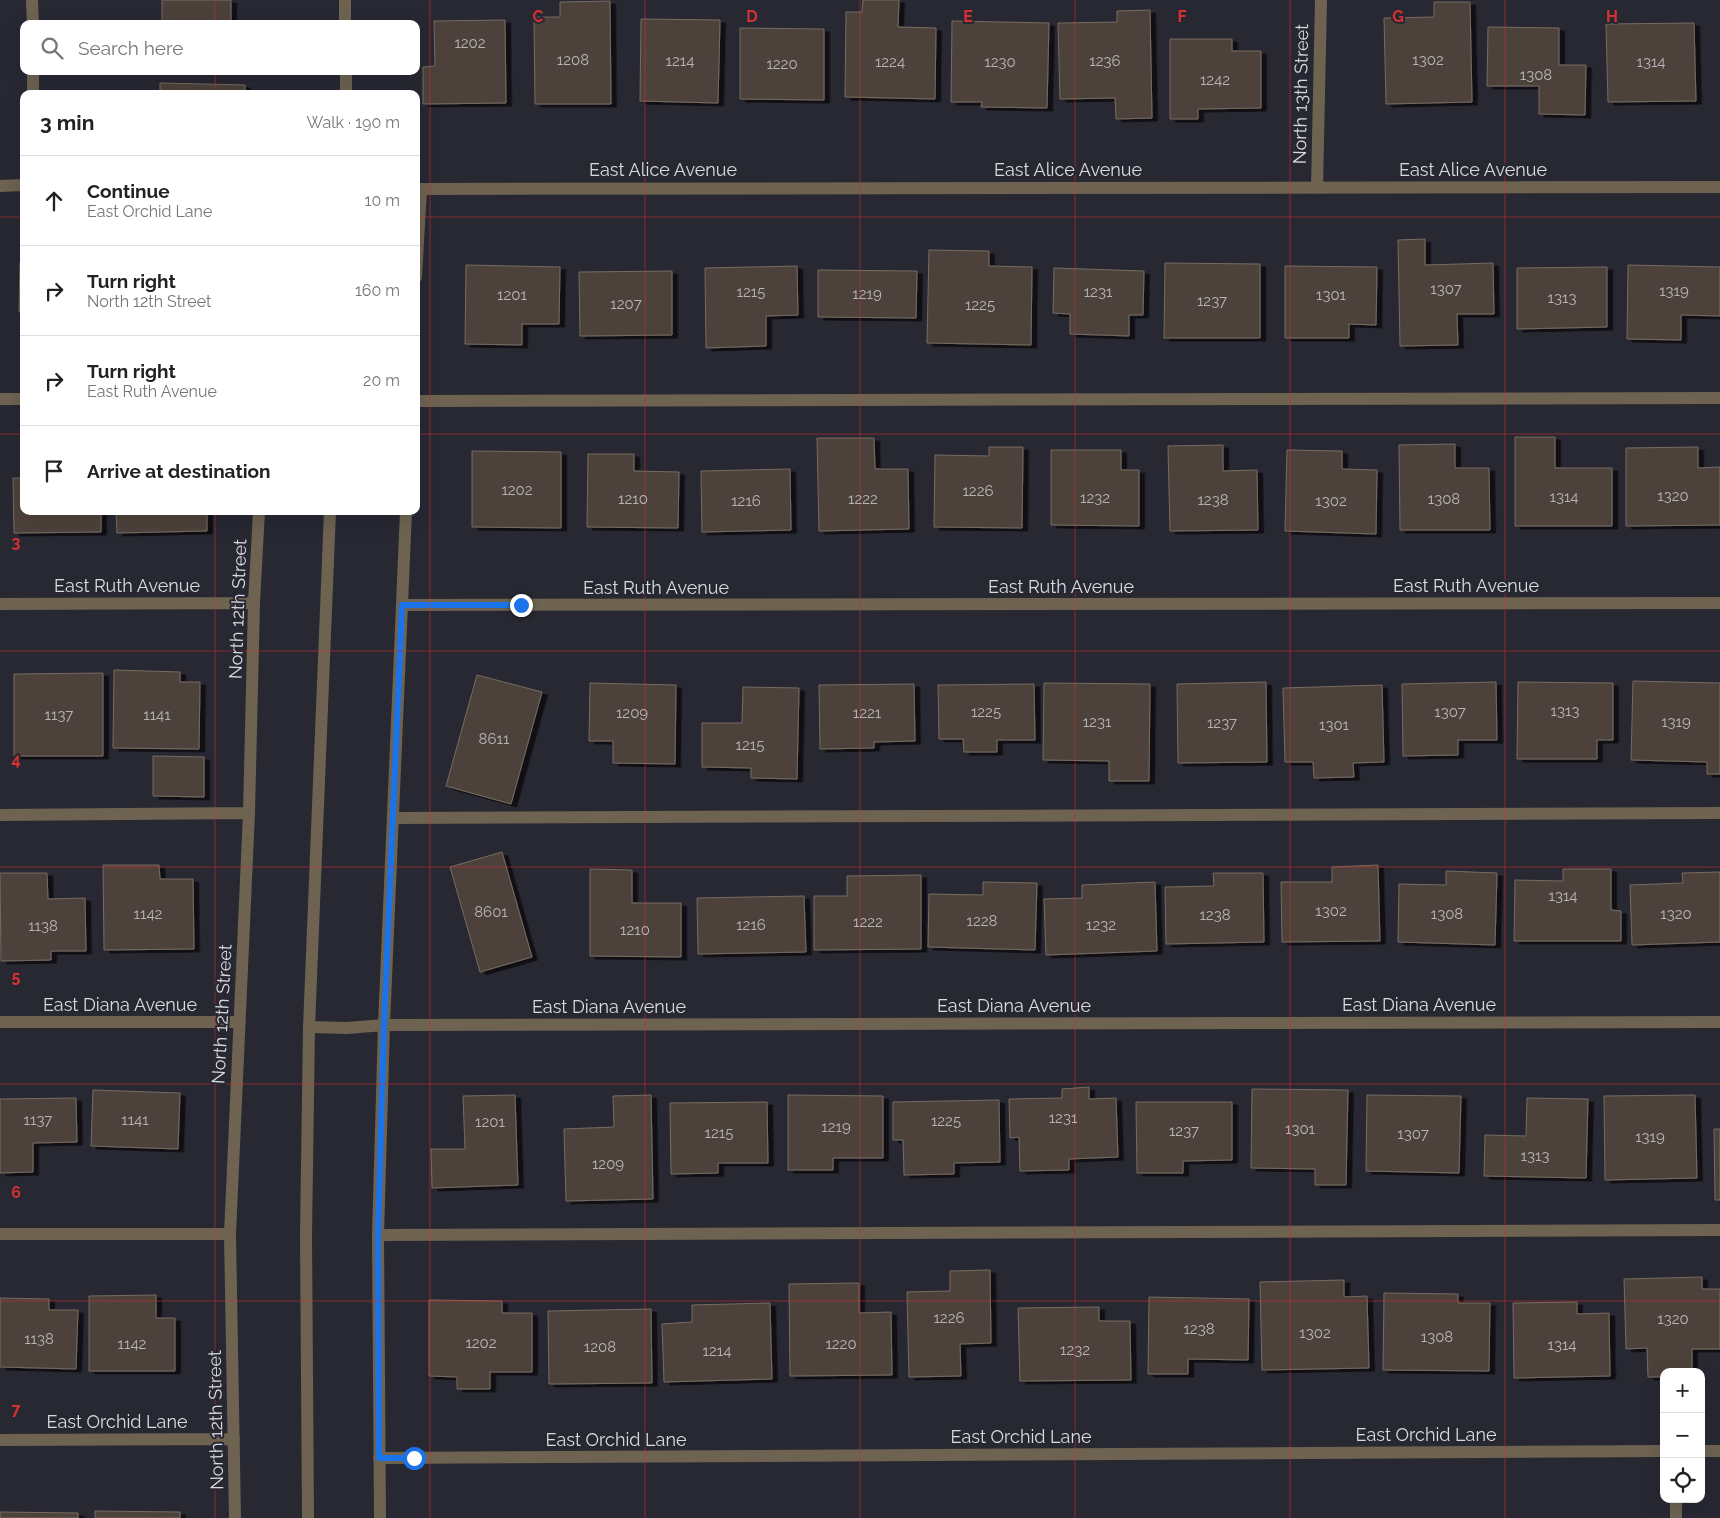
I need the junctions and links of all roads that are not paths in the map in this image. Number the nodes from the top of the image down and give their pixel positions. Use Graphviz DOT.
graph roads {
  1 [pos="32,0"];
  2 [pos="344,0"];
  3 [pos="1321,0"];
  4 [pos="32,20"];
  5 [pos="345,20"];
  6 [pos="33,75"];
  7 [pos="346,75"];
  8 [pos="33,90"];
  9 [pos="346,90"];
  10 [pos="20,185"];
  11 [pos="0,186"];
  12 [pos="1720,187"];
  13 [pos="1317,188"];
  14 [pos="420,189"];
  15 [pos="1720,398"];
  16 [pos="0,399"];
  17 [pos="20,399"];
  18 [pos="420,401"];
  19 [pos="259,515"];
  20 [pos="330,515"];
  21 [pos="406,515"];
  22 [pos="1720,602"];
  23 [pos="254,603"];
  24 [pos="0,604"];
  25 [pos="402,605"];
  26 [pos="249,813"];
  27 [pos="1720,813"];
  28 [pos="0,815"];
  29 [pos="393,818"];
  30 [pos="0,1022"];
  31 [pos="239,1022"];
  32 [pos="1720,1022"];
  33 [pos="384,1025"];
  34 [pos="309,1027"];
  35 [pos="1720,1230"];
  36 [pos="0,1234"];
  37 [pos="230,1234"];
  38 [pos="378,1235"];
  39 [pos="234,1439"];
  40 [pos="0,1440"];
  41 [pos="1660,1451"];
  42 [pos="1705,1451"];
  43 [pos="1720,1451"];
  44 [pos="379,1458"];
  45 [pos="1676,1503"];
  46 [pos="235,1518"];
  47 [pos="308,1518"];
  48 [pos="380,1518"];
  49 [pos="1676,1518"];
  1 -- 4 [label="street"];
  2 -- 5 [label="street"];
  3 -- 13 [label="street, North 13th Street"];
  6 -- 8 [label="street"];
  7 -- 9 [label="street"];
  10 -- 11 [label="street"];
  12 -- 13 [label="street, East Alice Avenue"];
  13 -- 14 [label="street, East Alice Avenue"];
  15 -- 18 [label="street"];
  16 -- 17 [label="street"];
  19 -- 23 [label="street, North 12th Street"];
  20 -- 34 [label="street"];
  21 -- 25 [label="street"];
  22 -- 25 [label="street, East Ruth Avenue"];
  23 -- 24 [label="street, East Ruth Avenue"];
  23 -- 26 [label="street, North 12th Street"];
  25 -- 29 [label="street"];
  26 -- 28 [label="street"];
  26 -- 31 [label="street, North 12th Street"];
  27 -- 29 [label="street"];
  29 -- 33 [label="street"];
  30 -- 31 [label="street, East Diana Avenue"];
  31 -- 37 [label="street, North 12th Street"];
  32 -- 33 [label="street, East Diana Avenue"];
  33 -- 34 [label="street, East Diana Avenue"];
  33 -- 38 [label="street"];
  34 -- 47 [label="street"];
  35 -- 38 [label="street"];
  36 -- 37 [label="street"];
  37 -- 39 [label="street, North 12th Street"];
  38 -- 44 [label="street"];
  39 -- 40 [label="street, East Orchid Lane"];
  39 -- 46 [label="street, North 12th Street"];
  41 -- 44 [label="street, East Orchid Lane"];
  42 -- 43 [label="street"];
  44 -- 48 [label="street"];
  45 -- 49 [label="street"];
}
